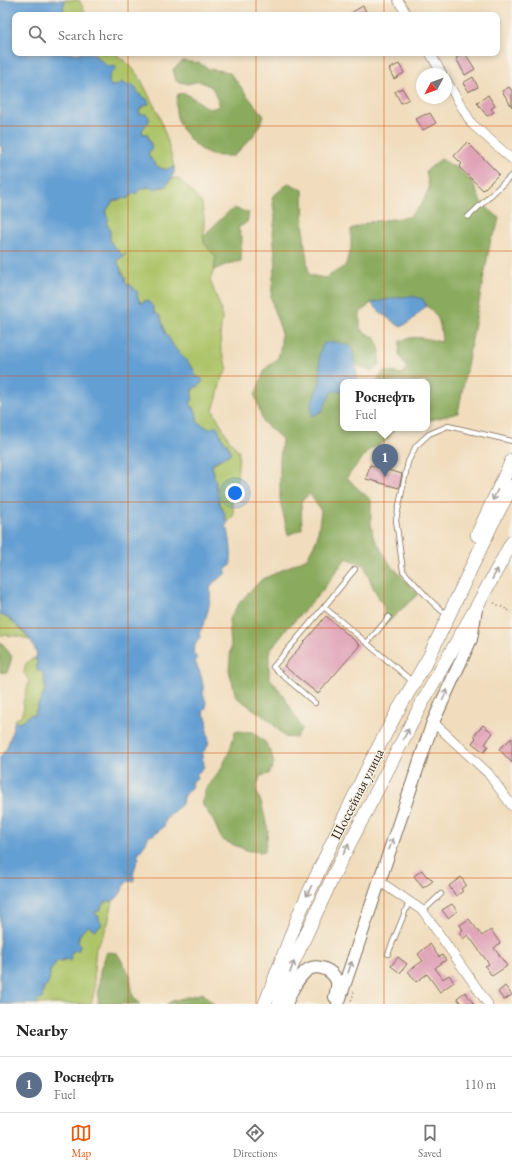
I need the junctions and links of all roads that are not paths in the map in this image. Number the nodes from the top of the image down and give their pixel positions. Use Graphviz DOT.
graph roads {
  1 [pos="398,0"];
  2 [pos="405,12"];
  3 [pos="432,56"];
  4 [pos="439,68"];
  5 [pos="452,90"];
  6 [pos="512,159"];
  7 [pos="512,175"];
  8 [pos="468,217"];
  9 [pos="512,441"];
  10 [pos="512,460"];
  11 [pos="512,486"];
  12 [pos="512,542"];
  13 [pos="355,569"];
  14 [pos="477,606"];
  15 [pos="324,607"];
  16 [pos="442,611"];
  17 [pos="389,617"];
  18 [pos="367,643"];
  19 [pos="429,658"];
  20 [pos="414,683"];
  21 [pos="315,703"];
  22 [pos="433,722"];
  23 [pos="512,806"];
  24 [pos="378,881"];
  25 [pos="441,894"];
  26 [pos="409,902"];
  27 [pos="423,911"];
  28 [pos="388,954"];
  29 [pos="265,1004"];
  30 [pos="279,1004"];
  31 [pos="286,1004"];
  32 [pos="334,1004"];
  33 [pos="338,1004"];
  34 [pos="488,1004"];
  1 -- 2 [label="street"];
  3 -- 4 [label="street"];
  5 -- 6 [label="street"];
  7 -- 8 [label="lane"];
  9 -- 16 [label="lane"];
  10 -- 16 [label="main road, Шоссейная улица, one-way"];
  11 -- 19 [label="main road, Шоссейная улица"];
  14 -- 12 [label="main road, Шоссейная улица, one-way"];
  13 -- 15 [label="lane"];
  22 -- 14 [label="main road, Шоссейная улица, one-way"];
  30 -- 14 [label="main road, Шоссейная улица, one-way"];
  15 -- 18 [label="lane"];
  15 -- 21 [label="lane"];
  16 -- 19 [label="main road, Шоссейная улица"];
  17 -- 18 [label="lane"];
  18 -- 20 [label="lane"];
  19 -- 20 [label="main road, Шоссейная улица"];
  20 -- 29 [label="main road, Шоссейная улица, one-way"];
  22 -- 23 [label="street"];
  24 -- 22 [label="main road, Шоссейная улица, one-way"];
  24 -- 26 [label="street"];
  33 -- 24 [label="main road, Шоссейная улица, one-way"];
  25 -- 27 [label="lane"];
  26 -- 27 [label="street"];
  26 -- 28 [label="lane"];
  27 -- 34 [label="street"];
  31 -- 32 [label="main road"];
}
